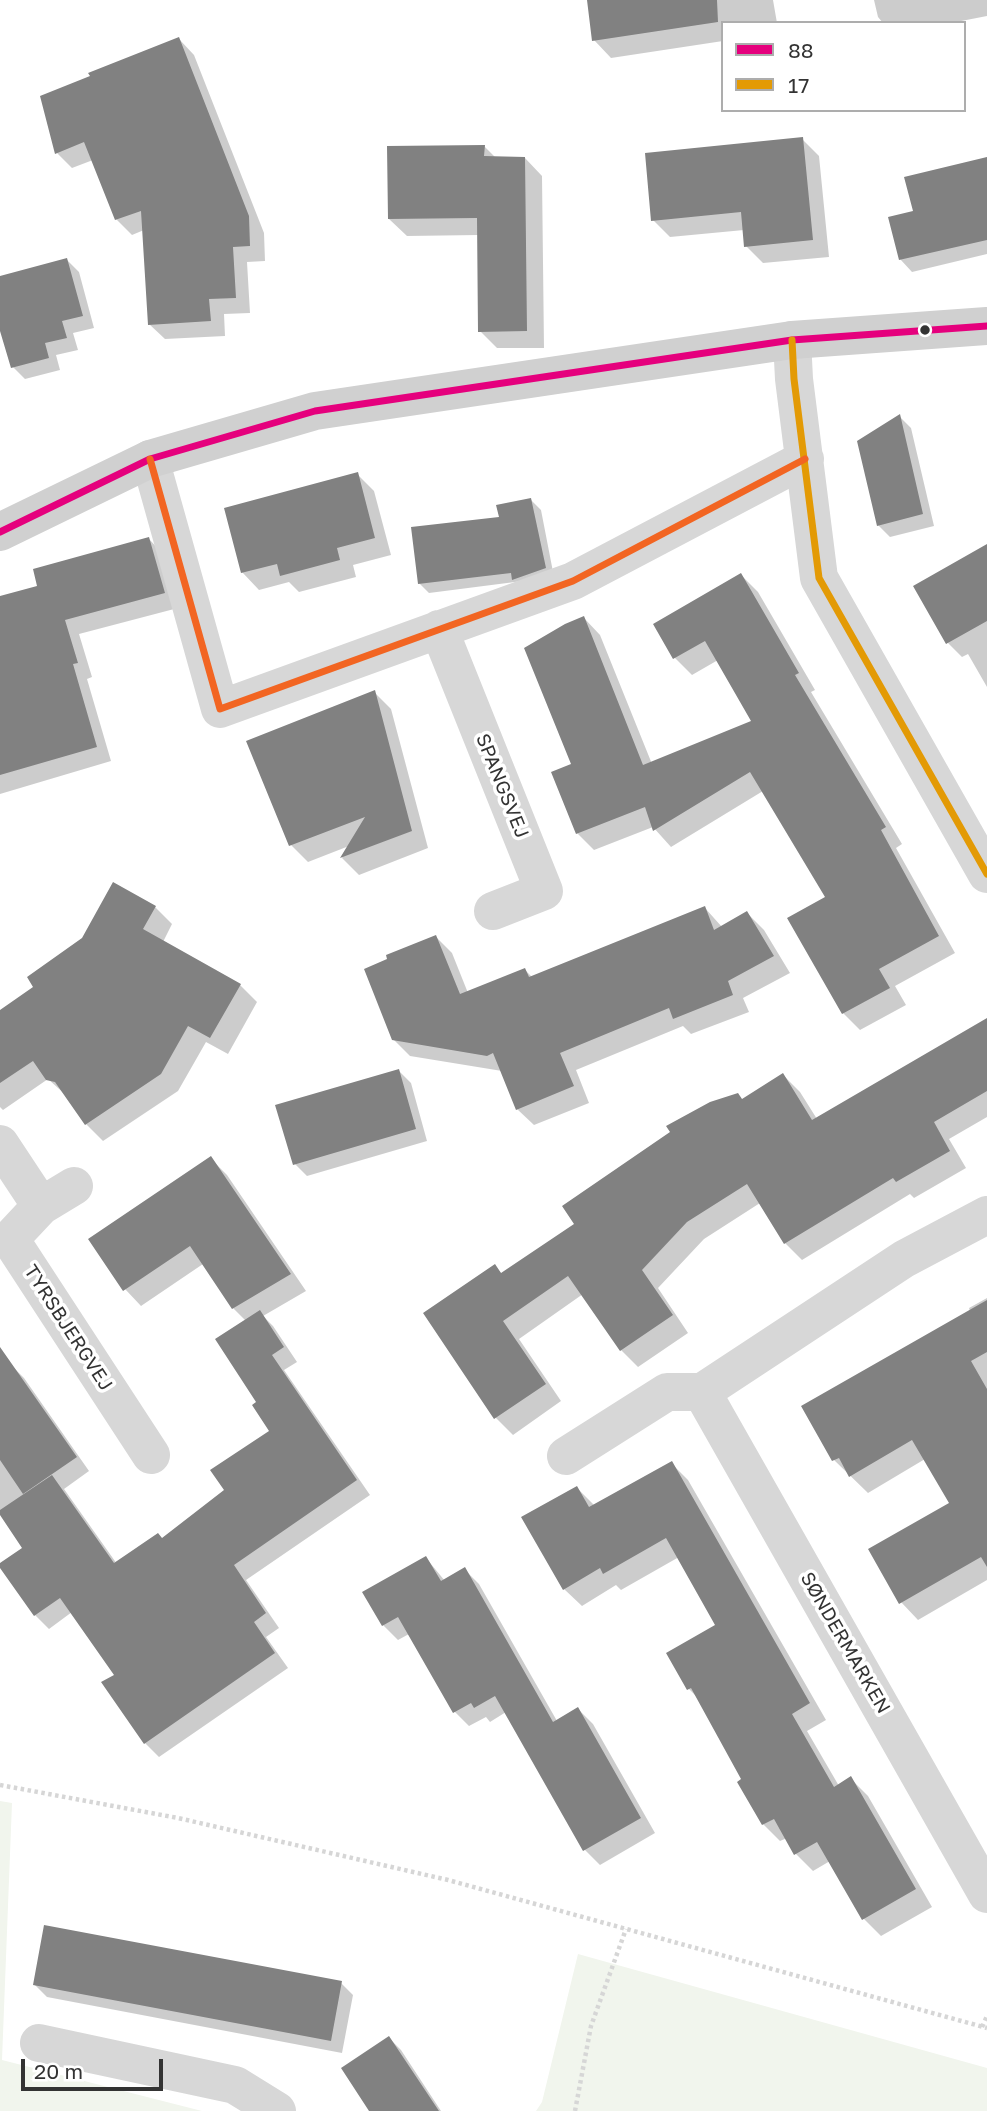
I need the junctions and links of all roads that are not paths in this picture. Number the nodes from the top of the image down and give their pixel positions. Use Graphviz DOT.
graph roads {
  1 [pos="987,326"];
  2 [pos="792,340"];
  3 [pos="150,459"];
  4 [pos="805,459"];
  5 [pos="0,532"];
  6 [pos="439,629"];
  7 [pos="987,874"];
  8 [pos="493,911"];
  9 [pos="0,1144"];
  10 [pos="74,1186"];
  11 [pos="41,1206"];
  12 [pos="987,1214"];
  13 [pos="702,1392"];
  14 [pos="151,1455"];
  15 [pos="566,1456"];
  16 [pos="987,1894"];
  17 [pos="39,2043"];
  18 [pos="277,2111"];
  1 -- 2 [label="street"];
  2 -- 3 [label="street"];
  2 -- 4 [label="street"];
  3 -- 5 [label="street"];
  3 -- 6 [label="street"];
  4 -- 6 [label="street"];
  4 -- 7 [label="street"];
  6 -- 8 [label="street, SPANGSVEJ"];
  9 -- 11 [label="street"];
  10 -- 11 [label="street, TYRSBJERGVEJ"];
  11 -- 14 [label="street, TYRSBJERGVEJ"];
  12 -- 13 [label="street"];
  13 -- 15 [label="street"];
  13 -- 16 [label="street, SØNDERMARKEN"];
  17 -- 18 [label="street"];
}
